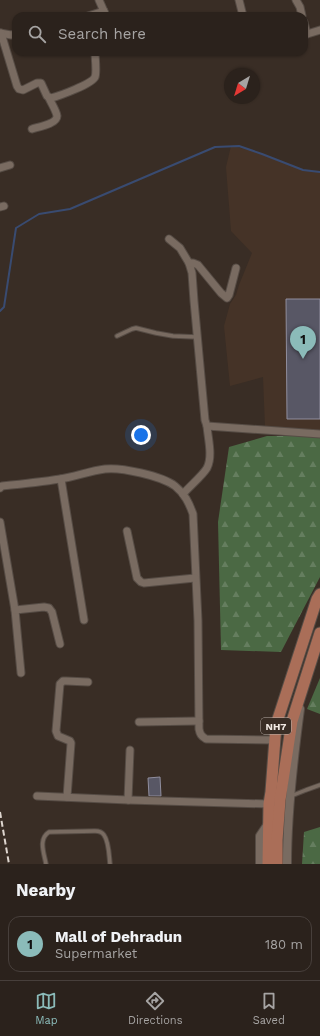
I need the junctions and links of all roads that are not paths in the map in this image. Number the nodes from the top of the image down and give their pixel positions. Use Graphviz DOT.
graph roads {
  1 [pos="99,0"];
  2 [pos="239,0"];
  3 [pos="296,0"];
  4 [pos="104,12"];
  5 [pos="242,12"];
  6 [pos="301,12"];
  7 [pos="320,30"];
  8 [pos="1,33"];
  9 [pos="308,34"];
  10 [pos="12,35"];
  11 [pos="95,56"];
  12 [pos="49,98"];
  13 [pos="32,129"];
  14 [pos="10,166"];
  15 [pos="0,168"];
  16 [pos="169,239"];
  17 [pos="189,263"];
  18 [pos="236,268"];
  19 [pos="117,336"];
  20 [pos="197,337"];
  21 [pos="207,426"];
  22 [pos="320,434"];
  23 [pos="61,479"];
  24 [pos="0,488"];
  25 [pos="183,494"];
  26 [pos="0,522"];
  27 [pos="127,531"];
  28 [pos="195,578"];
  29 [pos="320,594"];
  30 [pos="15,610"];
  31 [pos="84,620"];
  32 [pos="320,634"];
  33 [pos="60,644"];
  34 [pos="21,673"];
  35 [pos="88,682"];
  36 [pos="198,721"];
  37 [pos="139,722"];
  38 [pos="275,740"];
  39 [pos="130,750"];
  40 [pos="320,785"];
  41 [pos="37,796"];
  42 [pos="67,797"];
  43 [pos="285,799"];
  44 [pos="128,800"];
  45 [pos="269,804"];
  46 [pos="273,823"];
  47 [pos="46,864"];
  48 [pos="110,864"];
  49 [pos="260,864"];
  50 [pos="268,864"];
  51 [pos="277,864"];
  52 [pos="286,864"];
  1 -- 4 [label="street"];
  2 -- 5 [label="street"];
  3 -- 6 [label="street"];
  7 -- 9 [label="street"];
  8 -- 10 [label="street"];
  8 -- 12 [label="street"];
  11 -- 12 [label="street"];
  12 -- 13 [label="street"];
  14 -- 15 [label="street"];
  16 -- 17 [label="street"];
  17 -- 18 [label="street"];
  17 -- 20 [label="street"];
  19 -- 20 [label="lane"];
  20 -- 21 [label="street"];
  21 -- 22 [label="street"];
  21 -- 25 [label="street"];
  23 -- 24 [label="street"];
  23 -- 25 [label="street"];
  23 -- 31 [label="street"];
  25 -- 28 [label="street"];
  26 -- 30 [label="street"];
  27 -- 28 [label="street"];
  28 -- 36 [label="street"];
  29 -- 38 [label="highway, NH7"];
  30 -- 33 [label="street"];
  30 -- 34 [label="street"];
  32 -- 43 [label="highway, NH7"];
  35 -- 42 [label="street"];
  36 -- 37 [label="street"];
  36 -- 38 [label="street"];
  38 -- 45 [label="highway, NH7"];
  39 -- 44 [label="street"];
  40 -- 43 [label="lane"];
  41 -- 42 [label="street"];
  42 -- 44 [label="street"];
  43 -- 45 [label="street"];
  43 -- 46 [label="highway, NH7"];
  43 -- 52 [label="street"];
  44 -- 45 [label="street"];
  45 -- 46 [label="highway, NH7"];
  46 -- 49 [label="street"];
  46 -- 50 [label="highway, NH7"];
  46 -- 51 [label="highway, NH7"];
  47 -- 48 [label="lane"];
}
